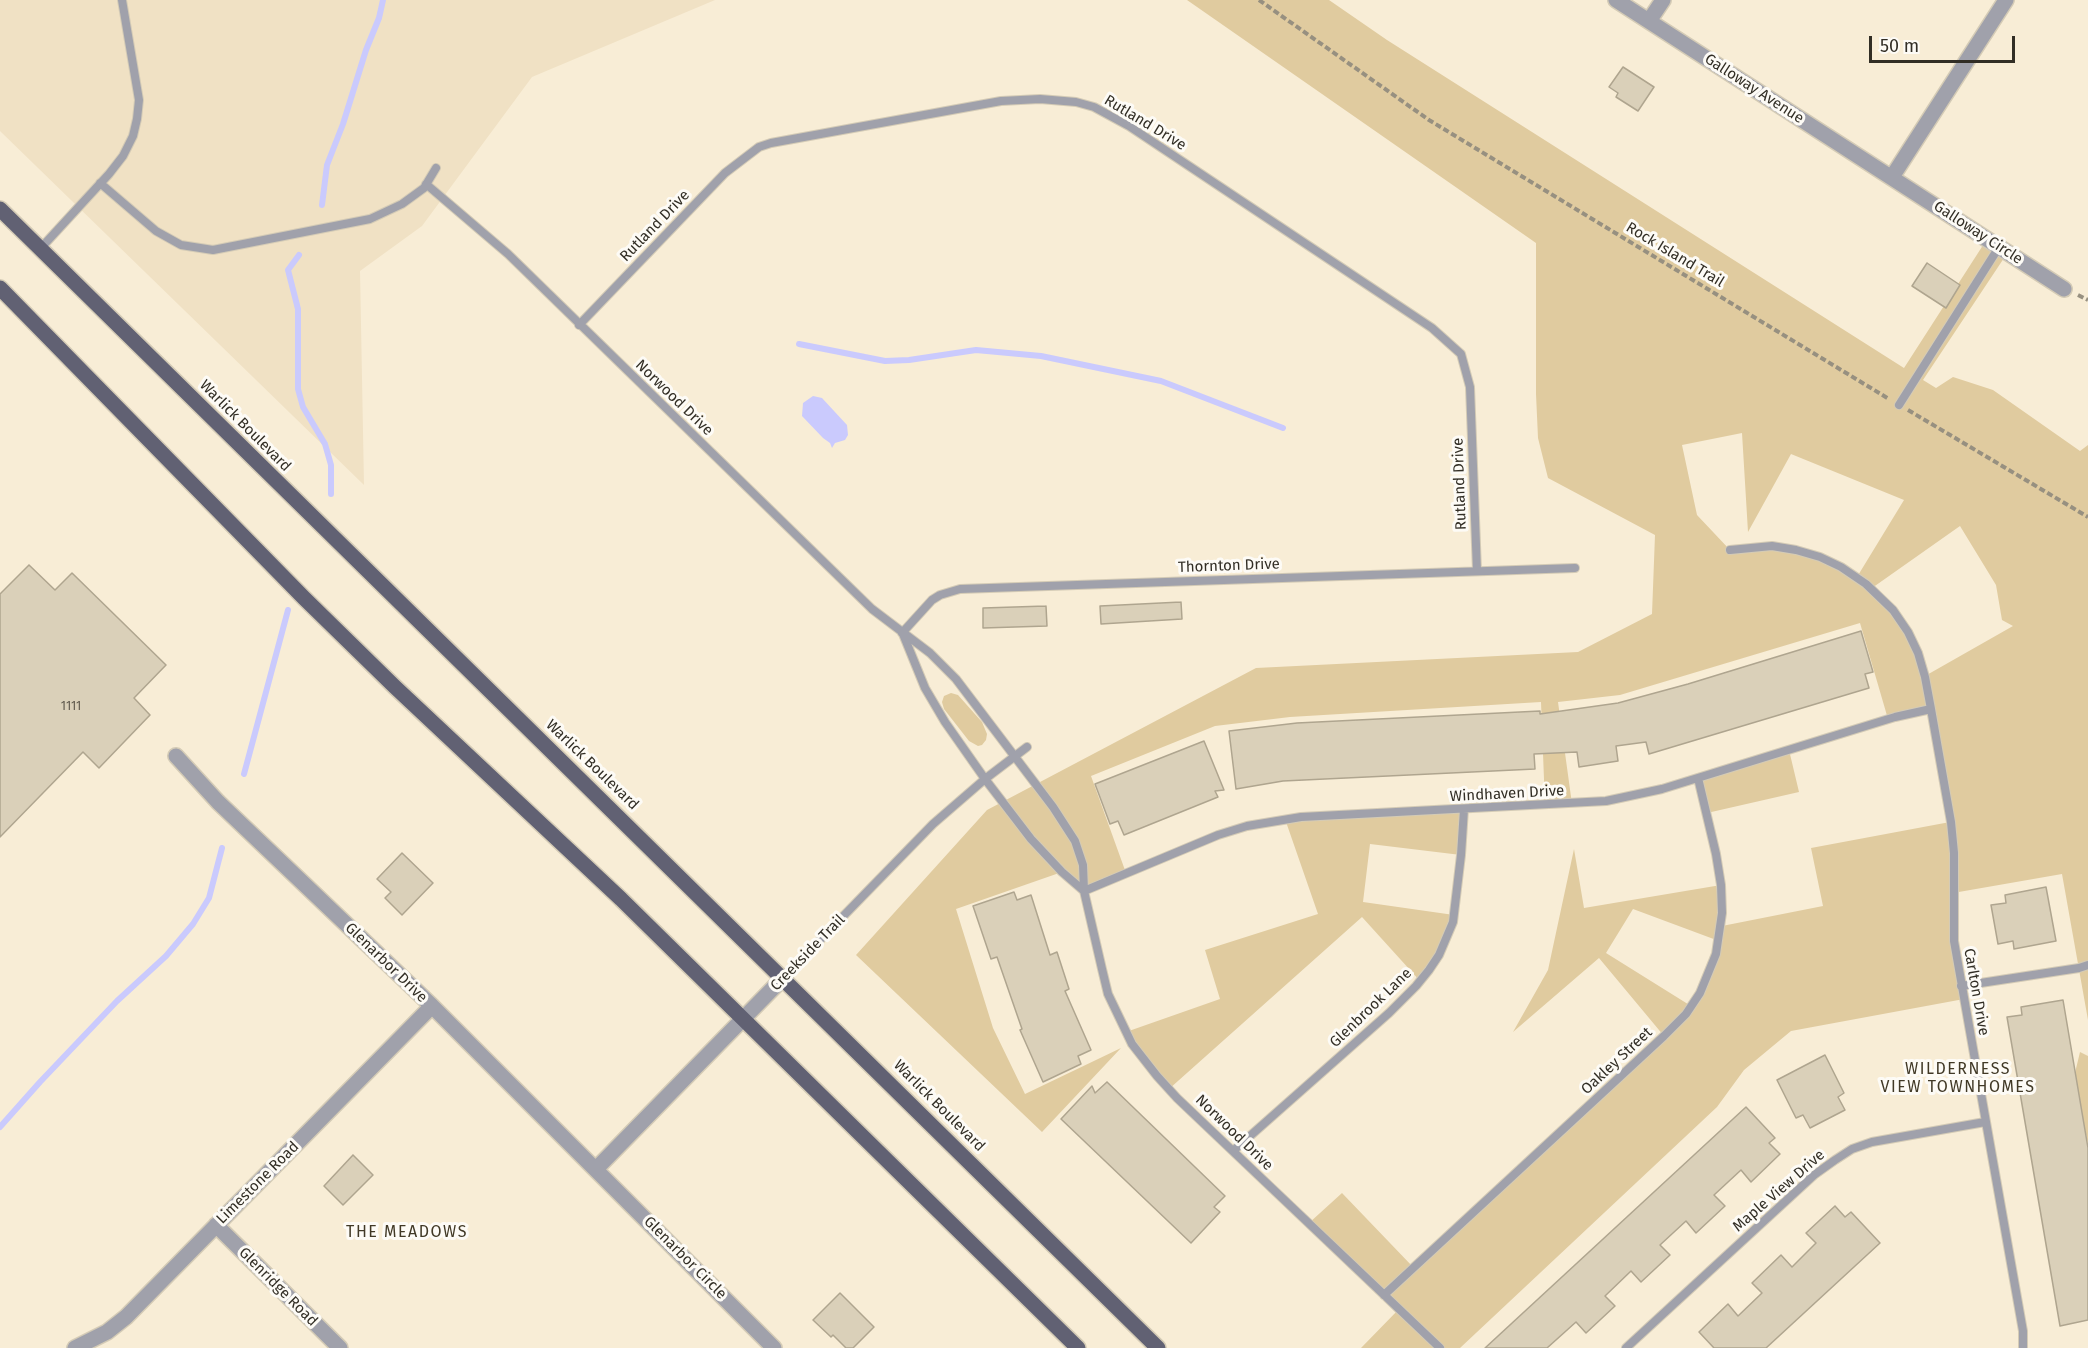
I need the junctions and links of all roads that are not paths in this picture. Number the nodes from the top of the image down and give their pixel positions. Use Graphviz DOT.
graph roads {
  1 [pos="122,0"];
  2 [pos="1616,0"];
  3 [pos="1663,0"];
  4 [pos="2006,0"];
  5 [pos="1649,21"];
  6 [pos="436,168"];
  7 [pos="1892,177"];
  8 [pos="100,183"];
  9 [pos="426,184"];
  10 [pos="0,209"];
  11 [pos="1999,247"];
  12 [pos="40,249"];
  13 [pos="0,288"];
  14 [pos="2064,289"];
  15 [pos="579,325"];
  16 [pos="1899,405"];
  17 [pos="1730,550"];
  18 [pos="1575,568"];
  19 [pos="1478,572"];
  20 [pos="902,633"];
  21 [pos="1931,709"];
  22 [pos="1028,747"];
  23 [pos="176,756"];
  24 [pos="1014,757"];
  25 [pos="1698,778"];
  26 [pos="985,779"];
  27 [pos="1464,809"];
  28 [pos="1084,891"];
  29 [pos="2088,965"];
  30 [pos="783,978"];
  31 [pos="1961,986"];
  32 [pos="432,1006"];
  33 [pos="745,1019"];
  34 [pos="1986,1122"];
  35 [pos="1233,1151"];
  36 [pos="597,1169"];
  37 [pos="216,1225"];
  38 [pos="1384,1295"];
  39 [pos="75,1348"];
  40 [pos="340,1348"];
  41 [pos="774,1348"];
  42 [pos="1078,1348"];
  43 [pos="1158,1348"];
  44 [pos="1440,1348"];
  45 [pos="1626,1348"];
  46 [pos="2023,1348"];
  1 -- 8 [label="lane"];
  2 -- 5 [label="street, Galloway Avenue"];
  3 -- 5 [label="street"];
  4 -- 7 [label="street"];
  5 -- 7 [label="street, Galloway Avenue"];
  6 -- 9 [label="lane"];
  7 -- 11 [label="street, Galloway Circle"];
  8 -- 9 [label="lane"];
  8 -- 12 [label="lane"];
  9 -- 15 [label="lane, Norwood Drive"];
  10 -- 12 [label="main road, Warlick Boulevard"];
  11 -- 14 [label="street, Galloway Circle"];
  11 -- 16 [label="lane"];
  12 -- 30 [label="main road, Warlick Boulevard"];
  13 -- 33 [label="main road"];
  15 -- 19 [label="lane, Rutland Drive"];
  15 -- 20 [label="lane, Norwood Drive"];
  17 -- 21 [label="lane, Carlton Drive"];
  18 -- 19 [label="lane, Thornton Drive"];
  19 -- 20 [label="lane, Thornton Drive"];
  20 -- 24 [label="lane, Norwood Drive"];
  20 -- 26 [label="lane, Norwood Drive"];
  21 -- 25 [label="lane, Windhaven Drive"];
  21 -- 31 [label="lane, Carlton Drive"];
  22 -- 24 [label="lane, Creekside Trail"];
  23 -- 32 [label="street, Glenarbor Drive"];
  24 -- 26 [label="lane, Creekside Trail"];
  24 -- 28 [label="lane, Norwood Drive"];
  25 -- 27 [label="lane, Windhaven Drive"];
  25 -- 38 [label="lane, Oakley Street"];
  26 -- 28 [label="lane, Norwood Drive"];
  26 -- 30 [label="lane, Creekside Trail"];
  27 -- 28 [label="lane, Windhaven Drive"];
  27 -- 35 [label="lane, Glenbrook Lane"];
  28 -- 35 [label="lane, Norwood Drive"];
  29 -- 31 [label="lane"];
  30 -- 33 [label="street, Creekside Trail"];
  30 -- 43 [label="main road, Warlick Boulevard"];
  31 -- 34 [label="lane, Carlton Drive"];
  32 -- 36 [label="street, Glenarbor Drive"];
  32 -- 37 [label="street, Limestone Road"];
  33 -- 36 [label="street, Creekside Trail"];
  33 -- 42 [label="main road"];
  34 -- 45 [label="lane, Maple View Drive"];
  34 -- 46 [label="lane, Carlton Drive"];
  35 -- 38 [label="lane, Norwood Drive"];
  36 -- 41 [label="street, Glenarbor Circle"];
  37 -- 39 [label="street, Limestone Road"];
  37 -- 40 [label="street, Glenridge Road"];
  38 -- 44 [label="lane, Norwood Drive"];
}
